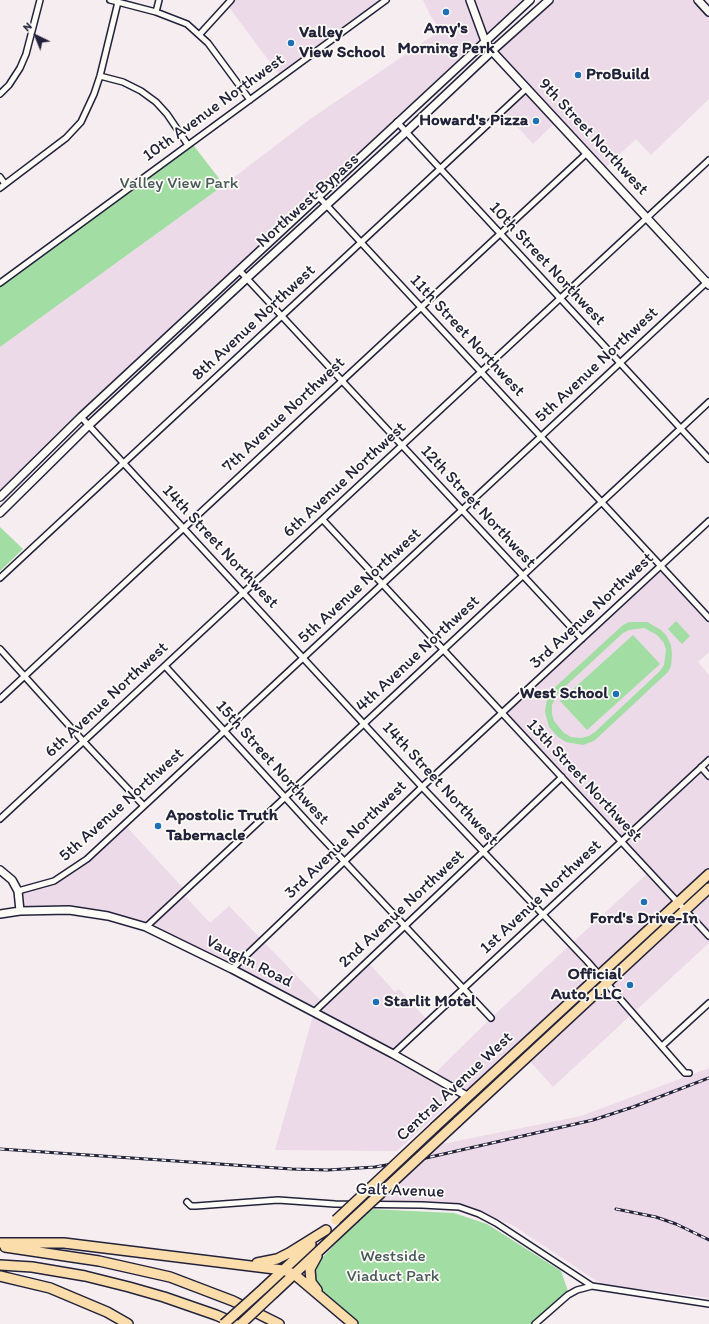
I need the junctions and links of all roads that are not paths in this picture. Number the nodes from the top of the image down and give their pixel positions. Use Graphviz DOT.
graph roads {
  1 [pos="40,0"];
  2 [pos="110,0"];
  3 [pos="159,0"];
  4 [pos="230,0"];
  5 [pos="386,0"];
  6 [pos="470,0"];
  7 [pos="530,0"];
  8 [pos="549,0"];
  9 [pos="698,0"];
  10 [pos="118,2"];
  11 [pos="156,12"];
  12 [pos="709,12"];
  13 [pos="200,34"];
  14 [pos="485,41"];
  15 [pos="492,51"];
  16 [pos="100,76"];
  17 [pos="527,88"];
  18 [pos="0,94"];
  19 [pos="250,100"];
  20 [pos="397,122"];
  21 [pos="406,132"];
  22 [pos="188,144"];
  23 [pos="587,153"];
  24 [pos="709,160"];
  25 [pos="440,170"];
  26 [pos="0,177"];
  27 [pos="5,184"];
  28 [pos="0,188"];
  29 [pos="318,196"];
  30 [pos="327,205"];
  31 [pos="647,218"];
  32 [pos="500,234"];
  33 [pos="362,242"];
  34 [pos="239,270"];
  35 [pos="246,278"];
  36 [pos="0,283"];
  37 [pos="708,283"];
  38 [pos="560,298"];
  39 [pos="421,307"];
  40 [pos="282,316"];
  41 [pos="620,363"];
  42 [pos="481,372"];
  43 [pos="342,381"];
  44 [pos="709,402"];
  45 [pos="81,417"];
  46 [pos="88,426"];
  47 [pos="681,428"];
  48 [pos="541,437"];
  49 [pos="402,446"];
  50 [pos="709,458"];
  51 [pos="123,464"];
  52 [pos="0,497"];
  53 [pos="602,502"];
  54 [pos="462,511"];
  55 [pos="0,513"];
  56 [pos="323,520"];
  57 [pos="709,521"];
  58 [pos="183,528"];
  59 [pos="660,566"];
  60 [pos="523,575"];
  61 [pos="0,578"];
  62 [pos="383,584"];
  63 [pos="243,593"];
  64 [pos="709,618"];
  65 [pos="582,639"];
  66 [pos="0,649"];
  67 [pos="444,650"];
  68 [pos="303,658"];
  69 [pos="165,666"];
  70 [pos="25,676"];
  71 [pos="0,699"];
  72 [pos="502,713"];
  73 [pos="364,724"];
  74 [pos="225,731"];
  75 [pos="83,741"];
  76 [pos="709,760"];
  77 [pos="701,767"];
  78 [pos="709,776"];
  79 [pos="562,777"];
  80 [pos="422,787"];
  81 [pos="285,798"];
  82 [pos="144,806"];
  83 [pos="0,819"];
  84 [pos="622,841"];
  85 [pos="484,851"];
  86 [pos="344,862"];
  87 [pos="0,870"];
  88 [pos="709,874"];
  89 [pos="709,888"];
  90 [pos="18,891"];
  91 [pos="678,903"];
  92 [pos="685,910"];
  93 [pos="20,911"];
  94 [pos="0,914"];
  95 [pos="543,914"];
  96 [pos="405,926"];
  97 [pos="146,927"];
  98 [pos="709,936"];
  99 [pos="232,968"];
  100 [pos="603,980"];
  101 [pos="463,989"];
  102 [pos="709,1002"];
  103 [pos="314,1012"];
  104 [pos="491,1018"];
  105 [pos="662,1046"];
  106 [pos="393,1054"];
  107 [pos="526,1057"];
  108 [pos="689,1073"];
  109 [pos="467,1096"];
  110 [pos="454,1121"];
  111 [pos="187,1202"];
  112 [pos="326,1230"];
  113 [pos="0,1242"];
  114 [pos="0,1247"];
  115 [pos="320,1250"];
  116 [pos="229,1263"];
  117 [pos="0,1265"];
  118 [pos="283,1270"];
  119 [pos="294,1274"];
  120 [pos="0,1276"];
  121 [pos="592,1286"];
  122 [pos="325,1300"];
  123 [pos="709,1304"];
  124 [pos="128,1324"];
  125 [pos="224,1324"];
  126 [pos="237,1324"];
  127 [pos="241,1324"];
  128 [pos="279,1324"];
  129 [pos="353,1324"];
  130 [pos="535,1324"];
  1 -- 18 [label="street"];
  2 -- 10 [label="street"];
  3 -- 11 [label="street"];
  4 -- 13 [label="street"];
  5 -- 19 [label="street, 10th Avenue Northwest"];
  6 -- 14 [label="main road, 9th Street Northwest"];
  7 -- 14 [label="main road, Northwest Bypass"];
  8 -- 15 [label="main road, Northwest Bypass"];
  9 -- 12 [label="main road"];
  10 -- 11 [label="street"];
  10 -- 16 [label="street"];
  11 -- 13 [label="street"];
  13 -- 19 [label="street"];
  14 -- 15 [label="main road, 9th Street Northwest"];
  14 -- 20 [label="main road, Northwest Bypass"];
  15 -- 17 [label="main road, 9th Street Northwest"];
  15 -- 21 [label="main road, Northwest Bypass"];
  16 -- 22 [label="street"];
  16 -- 27 [label="street"];
  17 -- 23 [label="main road, 9th Street Northwest"];
  17 -- 25 [label="street, 8th Avenue Northwest"];
  19 -- 22 [label="street, 10th Avenue Northwest"];
  20 -- 21 [label="street, 10th Street Northwest"];
  20 -- 29 [label="main road, Northwest Bypass"];
  21 -- 25 [label="street, 10th Street Northwest"];
  21 -- 30 [label="main road, Northwest Bypass"];
  22 -- 36 [label="street, 10th Avenue Northwest"];
  23 -- 31 [label="main road, 9th Street Northwest"];
  23 -- 32 [label="street, 7th Avenue Northwest"];
  24 -- 31 [label="street, 6th Avenue Northwest"];
  25 -- 32 [label="street, 10th Street Northwest"];
  25 -- 33 [label="street, 8th Avenue Northwest"];
  26 -- 27 [label="street"];
  27 -- 28 [label="street"];
  29 -- 30 [label="street, 11th Street Northwest"];
  29 -- 34 [label="main road, Northwest Bypass"];
  30 -- 33 [label="street, 11th Street Northwest"];
  30 -- 35 [label="main road, Northwest Bypass"];
  31 -- 37 [label="main road, 9th Street Northwest"];
  31 -- 38 [label="street, 6th Avenue Northwest"];
  32 -- 38 [label="street, 10th Street Northwest"];
  32 -- 39 [label="street, 7th Avenue Northwest"];
  33 -- 39 [label="street, 11th Street Northwest"];
  33 -- 40 [label="street, 8th Avenue Northwest"];
  34 -- 35 [label="street, 12th Street Northwest"];
  34 -- 45 [label="main road, Northwest Bypass"];
  35 -- 40 [label="street, 12th Street Northwest"];
  35 -- 46 [label="main road, Northwest Bypass"];
  37 -- 41 [label="street, 5th Avenue Northwest"];
  38 -- 41 [label="street, 10th Street Northwest"];
  38 -- 42 [label="street, 6th Avenue Northwest"];
  39 -- 42 [label="street, 11th Street Northwest"];
  39 -- 43 [label="street, 7th Avenue Northwest"];
  40 -- 43 [label="street, 12th Street Northwest"];
  40 -- 51 [label="street, 8th Avenue Northwest"];
  41 -- 47 [label="street, 10th Street Northwest"];
  41 -- 48 [label="street, 5th Avenue Northwest"];
  42 -- 48 [label="street, 11th Street Northwest"];
  42 -- 49 [label="street, 6th Avenue Northwest"];
  43 -- 49 [label="street, 12th Street Northwest"];
  43 -- 58 [label="street, 7th Avenue Northwest"];
  44 -- 47 [label="street, 4th Avenue Northwest"];
  45 -- 46 [label="street, 14th Street Northwest"];
  45 -- 52 [label="main road, Northwest Bypass"];
  46 -- 51 [label="street, 14th Street Northwest"];
  46 -- 55 [label="main road, Northwest Bypass"];
  47 -- 50 [label="street, 10th Street Northwest"];
  47 -- 53 [label="street, 4th Avenue Northwest"];
  48 -- 53 [label="street, 11th Street Northwest"];
  48 -- 54 [label="street, 5th Avenue Northwest"];
  49 -- 54 [label="street, 12th Street Northwest"];
  49 -- 56 [label="street, 6th Avenue Northwest"];
  51 -- 58 [label="street, 14th Street Northwest"];
  51 -- 61 [label="street, 8th Avenue Northwest"];
  53 -- 59 [label="street, 11th Street Northwest"];
  53 -- 60 [label="street, 4th Avenue Northwest"];
  54 -- 60 [label="street, 12th Street Northwest"];
  54 -- 62 [label="street, 5th Avenue Northwest"];
  56 -- 62 [label="street, 13th Street Northwest"];
  56 -- 63 [label="street, 6th Avenue Northwest"];
  57 -- 59 [label="street, 3rd Avenue Northwest"];
  58 -- 63 [label="street, 14th Street Northwest"];
  58 -- 70 [label="street, 7th Avenue Northwest"];
  59 -- 64 [label="street, 11th Street Northwest"];
  59 -- 65 [label="street, 3rd Avenue Northwest"];
  60 -- 65 [label="street, 12th Street Northwest"];
  60 -- 67 [label="street, 4th Avenue Northwest"];
  62 -- 67 [label="street, 13th Street Northwest"];
  62 -- 68 [label="street, 5th Avenue Northwest"];
  63 -- 68 [label="street, 14th Street Northwest"];
  63 -- 69 [label="street, 6th Avenue Northwest"];
  65 -- 72 [label="street, 3rd Avenue Northwest"];
  66 -- 70 [label="street"];
  67 -- 72 [label="street, 13th Street Northwest"];
  67 -- 73 [label="street, 4th Avenue Northwest"];
  68 -- 73 [label="street, 14th Street Northwest"];
  68 -- 74 [label="street, 5th Avenue Northwest"];
  69 -- 74 [label="street, 15th Street Northwest"];
  69 -- 75 [label="street, 6th Avenue Northwest"];
  70 -- 71 [label="street, 7th Avenue Northwest"];
  70 -- 75 [label="street"];
  72 -- 79 [label="street, 13th Street Northwest"];
  72 -- 80 [label="street, 3rd Avenue Northwest"];
  73 -- 80 [label="street, 14th Street Northwest"];
  73 -- 81 [label="street, 4th Avenue Northwest"];
  74 -- 81 [label="street, 15th Street Northwest"];
  74 -- 82 [label="street, 5th Avenue Northwest"];
  75 -- 82 [label="street"];
  75 -- 83 [label="street, 6th Avenue Northwest"];
  76 -- 77 [label="street, 1st Avenue Northwest"];
  77 -- 78 [label="street"];
  77 -- 84 [label="street, 1st Avenue Northwest"];
  79 -- 84 [label="street, 13th Street Northwest"];
  79 -- 85 [label="street, 2nd Avenue Northwest"];
  80 -- 85 [label="street, 14th Street Northwest"];
  80 -- 86 [label="street, 3rd Avenue Northwest"];
  81 -- 86 [label="street, 15th Street Northwest"];
  81 -- 97 [label="street, 4th Avenue Northwest"];
  82 -- 90 [label="street, 5th Avenue Northwest"];
  84 -- 91 [label="street, 13th Street Northwest"];
  84 -- 95 [label="street, 1st Avenue Northwest"];
  85 -- 95 [label="street, 14th Street Northwest"];
  85 -- 96 [label="street, 2nd Avenue Northwest"];
  86 -- 96 [label="street, 15th Street Northwest"];
  86 -- 99 [label="street, 3rd Avenue Northwest"];
  87 -- 90 [label="main road"];
  88 -- 91 [label="highway, Central Avenue West"];
  89 -- 92 [label="highway, Central Avenue West"];
  90 -- 93 [label="main road"];
  91 -- 92 [label="street, 13th Street Northwest"];
  91 -- 100 [label="highway, Central Avenue West"];
  92 -- 98 [label="street, 13th Street Northwest"];
  92 -- 100 [label="highway, Central Avenue West"];
  93 -- 94 [label="main road, Vaughn Road"];
  93 -- 97 [label="main road, Vaughn Road"];
  95 -- 100 [label="street, 14th Street Northwest"];
  95 -- 101 [label="street, 1st Avenue Northwest"];
  96 -- 101 [label="street, 15th Street Northwest"];
  96 -- 103 [label="street, 2nd Avenue Northwest"];
  97 -- 99 [label="main road, Vaughn Road"];
  99 -- 103 [label="main road, Vaughn Road"];
  100 -- 105 [label="street, 14th Street Northwest"];
  100 -- 107 [label="highway, Central Avenue West"];
  100 -- 109 [label="highway, Central Avenue West"];
  101 -- 104 [label="street, 15th Street Northwest"];
  101 -- 106 [label="street, 1st Avenue Northwest"];
  102 -- 105 [label="street"];
  103 -- 106 [label="main road, Vaughn Road"];
  105 -- 108 [label="street, 14th Street Northwest"];
  106 -- 109 [label="main road, Vaughn Road"];
  107 -- 109 [label="highway"];
  107 -- 110 [label="highway, Central Avenue West"];
  109 -- 110 [label="highway"];
  109 -- 112 [label="highway, Central Avenue West, bridge"];
  110 -- 115 [label="highway, Central Avenue West, bridge"];
  111 -- 121 [label="street, Galt Avenue"];
  112 -- 116 [label="highway"];
  112 -- 118 [label="highway, Central Avenue West"];
  113 -- 116 [label="highway"];
  114 -- 128 [label="highway"];
  115 -- 119 [label="highway, Central Avenue West"];
  115 -- 122 [label="highway"];
  116 -- 118 [label="highway"];
  117 -- 126 [label="highway"];
  118 -- 119 [label="highway"];
  118 -- 125 [label="highway, Central Avenue West, bridge"];
  119 -- 122 [label="highway"];
  119 -- 127 [label="highway, Central Avenue West, bridge"];
  120 -- 124 [label="highway"];
  121 -- 123 [label="street"];
  121 -- 130 [label="street"];
  122 -- 129 [label="highway"];
}
